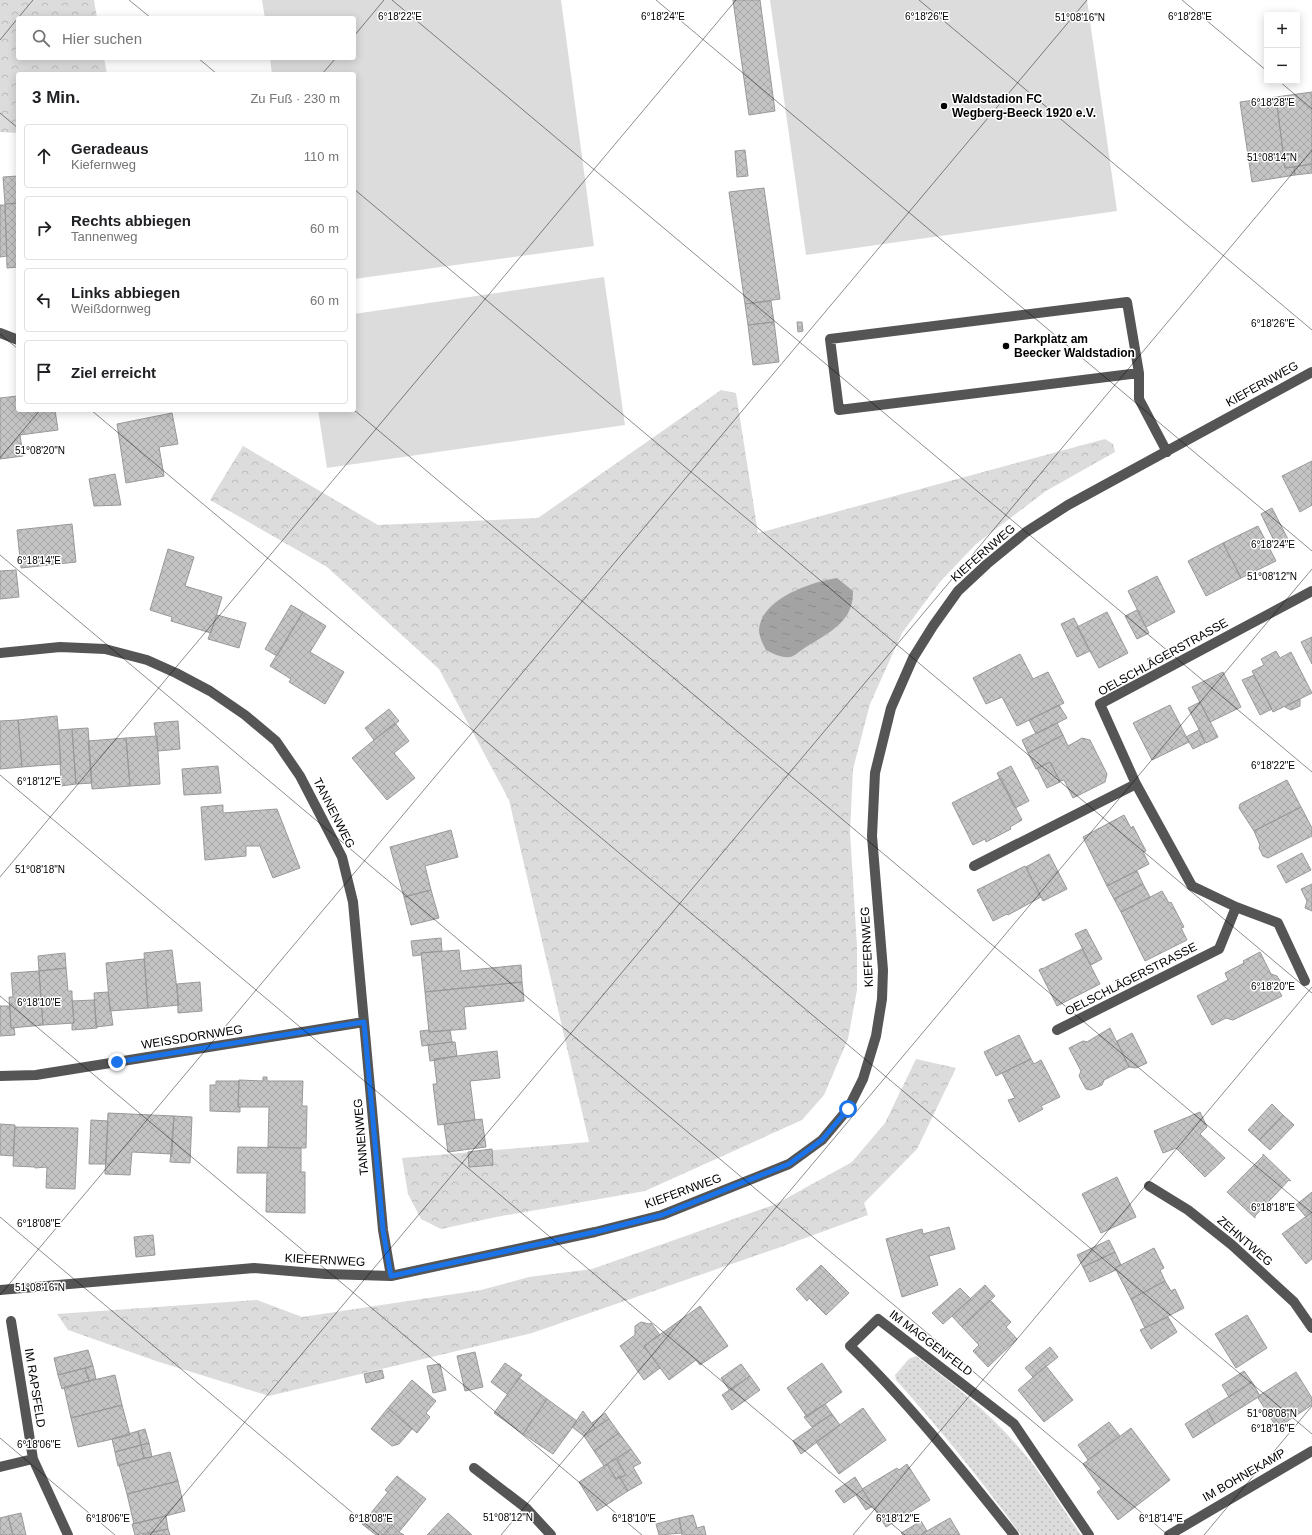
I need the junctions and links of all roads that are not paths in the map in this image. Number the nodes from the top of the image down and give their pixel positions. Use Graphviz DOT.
graph roads {
  1 [pos="0,334"];
  2 [pos="16,339"];
  3 [pos="1312,372"];
  4 [pos="1139,373"];
  5 [pos="1166,452"];
  6 [pos="1312,591"];
  7 [pos="0,653"];
  8 [pos="1136,784"];
  9 [pos="974,866"];
  10 [pos="1236,907"];
  11 [pos="1304,980"];
  12 [pos="364,1022"];
  13 [pos="1057,1030"];
  14 [pos="0,1076"];
  15 [pos="1149,1186"];
  16 [pos="391,1276"];
  17 [pos="0,1290"];
  18 [pos="12,1321"];
  19 [pos="1312,1328"];
  20 [pos="1312,1451"];
  21 [pos="33,1459"];
  22 [pos="0,1467"];
  23 [pos="474,1468"];
  24 [pos="68,1535"];
  25 [pos="551,1535"];
  26 [pos="1014,1535"];
  27 [pos="1089,1535"];
  28 [pos="1169,1535"];
  1 -- 2 [label="street"];
  3 -- 5 [label="street, KIEFERNWEG"];
  4 -- 4 [label="street"];
  4 -- 5 [label="street"];
  5 -- 16 [label="street, KIEFERNWEG"];
  6 -- 8 [label="street, OELSCHLÄGERSTRASSE"];
  7 -- 12 [label="street, TANNENWEG"];
  8 -- 9 [label="street"];
  8 -- 10 [label="street, OELSCHLÄGERSTRASSE"];
  10 -- 11 [label="street, OELSCHLÄGERSTRASSE"];
  10 -- 13 [label="street, OELSCHLÄGERSTRASSE"];
  12 -- 14 [label="street, WEISSDORNWEG"];
  12 -- 16 [label="street, TANNENWEG"];
  15 -- 19 [label="street, ZEHNTWEG"];
  16 -- 17 [label="street, KIEFERNWEG"];
  18 -- 21 [label="street, IM RAPSFELD"];
  20 -- 28 [label="street, IM BOHNEKAMP"];
  21 -- 22 [label="street"];
  21 -- 24 [label="street, IM RAPSFELD"];
  23 -- 25 [label="street"];
  26 -- 27 [label="street, IM MAGGENFELD"];
}
